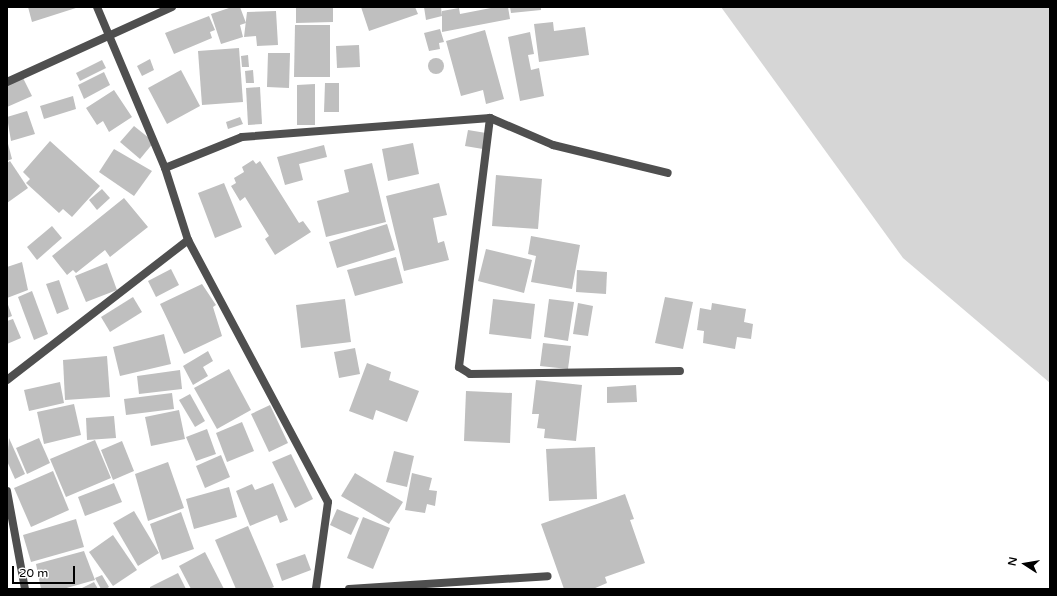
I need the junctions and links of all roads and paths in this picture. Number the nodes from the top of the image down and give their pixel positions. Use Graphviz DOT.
graph roads {
  1 [pos="97,7"];
  2 [pos="172,7"];
  3 [pos="109,33"];
  4 [pos="7,82"];
  5 [pos="490,118"];
  6 [pos="165,168"];
  7 [pos="668,173"];
  8 [pos="188,240"];
  9 [pos="680,371"];
  10 [pos="7,380"];
  11 [pos="7,491"];
  12 [pos="548,576"];
  13 [pos="25,589"];
  14 [pos="316,589"];
  15 [pos="349,589"];
  1 -- 3 [label="street"];
  2 -- 3 [label="street"];
  3 -- 4 [label="street"];
  3 -- 6 [label="street"];
  5 -- 6 [label="street"];
  5 -- 7 [label="street"];
  5 -- 9 [label="street"];
  6 -- 8 [label="street"];
  8 -- 10 [label="street"];
  8 -- 14 [label="street"];
  11 -- 13 [label="street"];
  12 -- 15 [label="street"];
}
